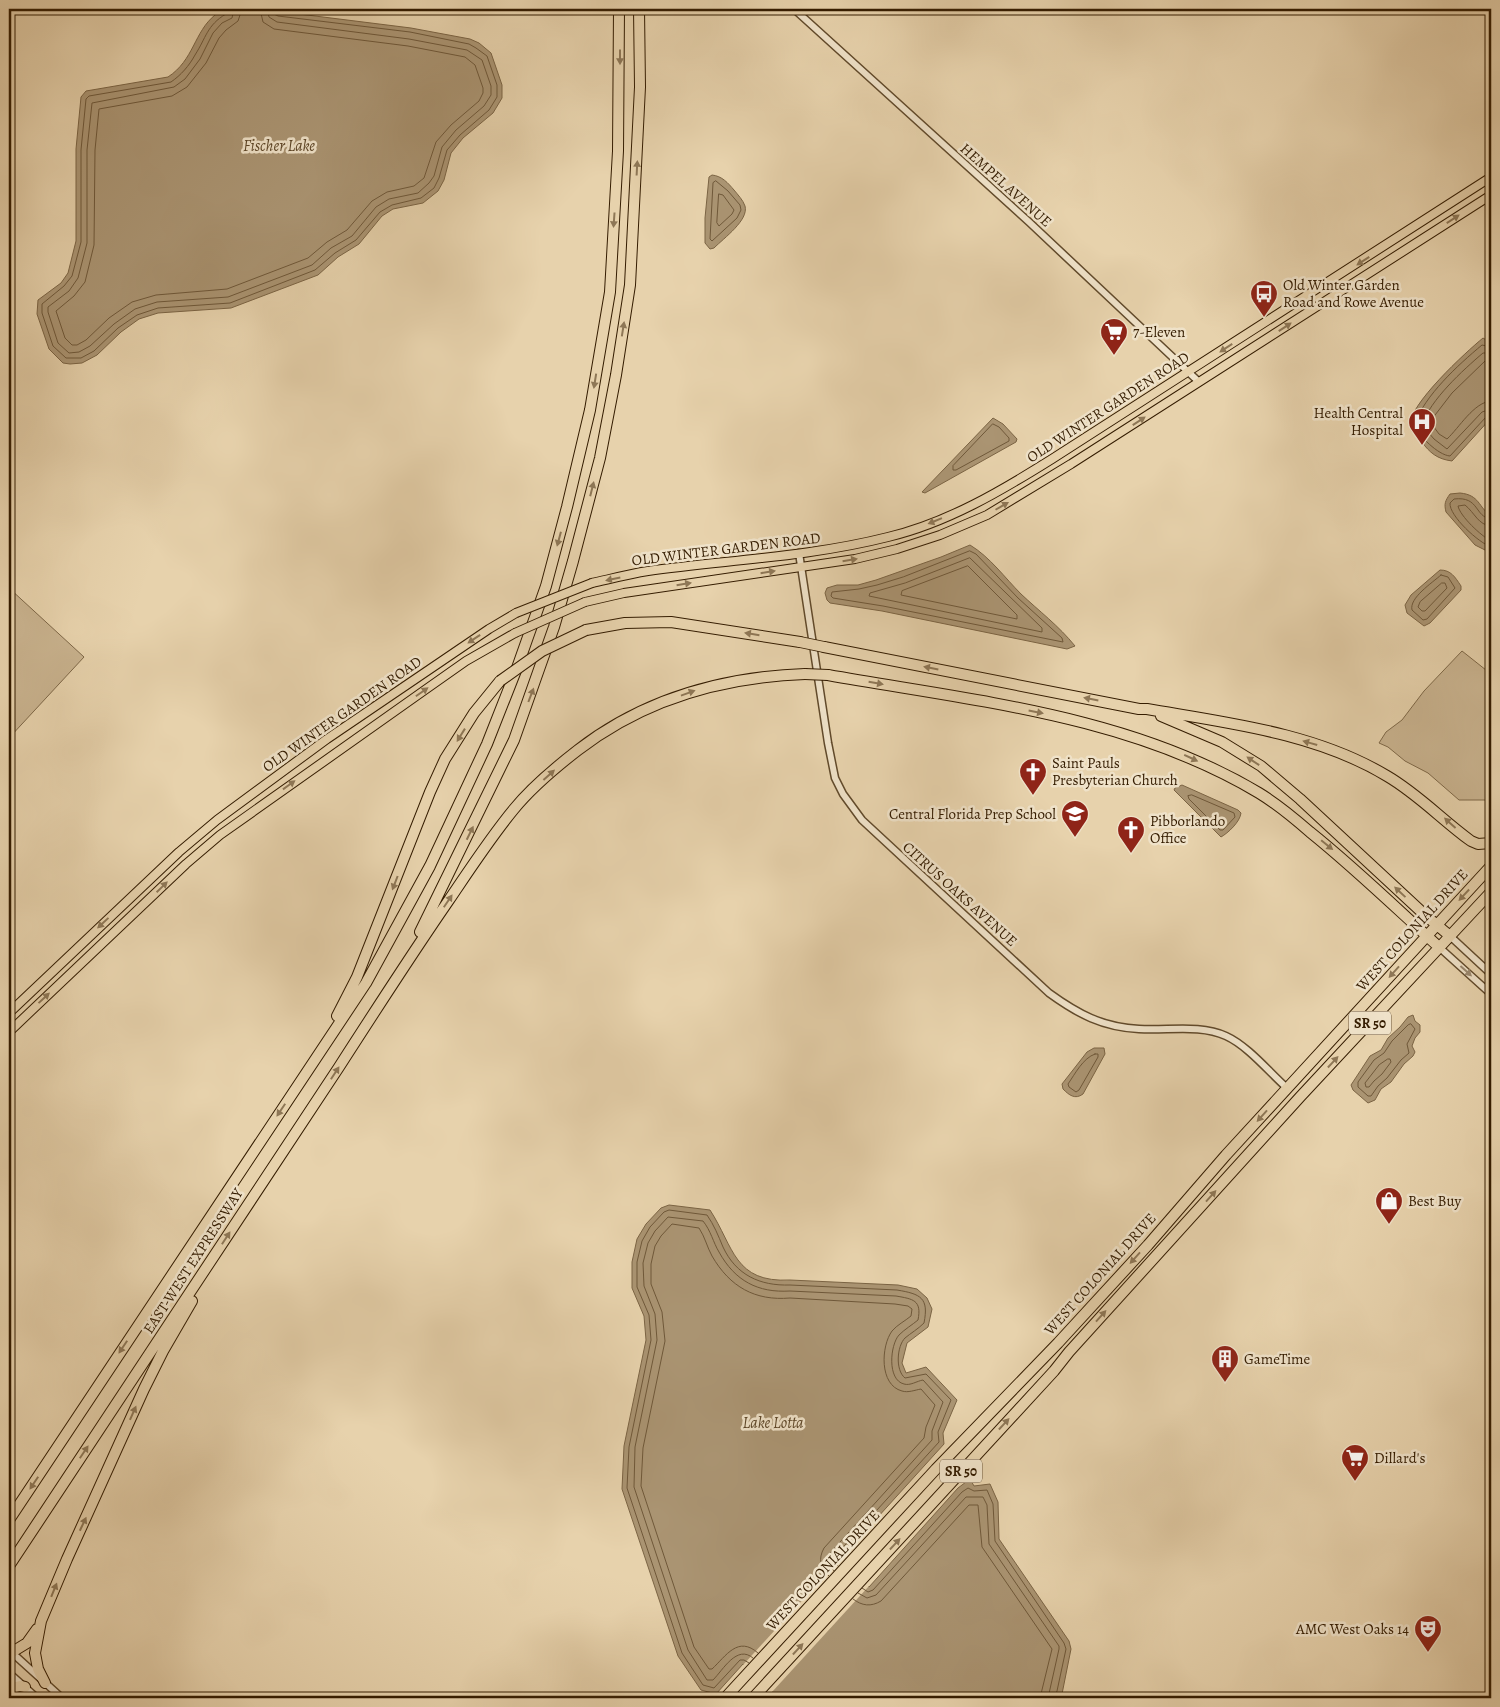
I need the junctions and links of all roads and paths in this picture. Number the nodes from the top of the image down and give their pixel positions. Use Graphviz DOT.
graph roads {
  1 [pos="619,9"];
  2 [pos="639,9"];
  3 [pos="794,9"];
  4 [pos="1491,177"];
  5 [pos="1491,195"];
  6 [pos="1190,372"];
  7 [pos="1200,382"];
  8 [pos="799,553"];
  9 [pos="801,566"];
  10 [pos="1139,708"];
  11 [pos="1491,844"];
  12 [pos="1491,866"];
  13 [pos="1491,892"];
  14 [pos="1437,924"];
  15 [pos="1427,936"];
  16 [pos="1450,936"];
  17 [pos="1440,948"];
  18 [pos="400,970"];
  19 [pos="1491,974"];
  20 [pos="1491,994"];
  21 [pos="9,1013"];
  22 [pos="9,1032"];
  23 [pos="1307,1067"];
  24 [pos="308,1069"];
  25 [pos="1287,1088"];
  26 [pos="1300,1098"];
  27 [pos="1282,1117"];
  28 [pos="199,1279"];
  29 [pos="9,1520"];
  30 [pos="9,1566"];
  31 [pos="41,1621"];
  32 [pos="10,1652"];
  33 [pos="9,1673"];
  34 [pos="45,1683"];
  35 [pos="25,1687"];
  36 [pos="9,1689"];
  37 [pos="37,1698"];
  38 [pos="62,1698"];
  39 [pos="726,1698"];
  40 [pos="753,1698"];
  1 -- 24 [label="highway, one-way"];
  18 -- 2 [label="highway, one-way"];
  3 -- 6 [label="street, HEMPEL AVENUE"];
  4 -- 6 [label="main road, OLD WINTER GARDEN ROAD, one-way"];
  7 -- 5 [label="main road, OLD WINTER GARDEN ROAD, one-way"];
  6 -- 7 [label="street, HEMPEL AVENUE"];
  6 -- 8 [label="main road, OLD WINTER GARDEN ROAD, one-way"];
  9 -- 7 [label="main road, OLD WINTER GARDEN ROAD, one-way"];
  8 -- 9 [label="street, CITRUS OAKS AVENUE"];
  8 -- 21 [label="main road, OLD WINTER GARDEN ROAD, one-way, bridge"];
  22 -- 9 [label="main road, OLD WINTER GARDEN ROAD, one-way, bridge"];
  9 -- 25 [label="street, CITRUS OAKS AVENUE"];
  11 -- 10 [label="highway, one-way"];
  14 -- 10 [label="highway, one-way"];
  10 -- 24 [label="highway, one-way, bridge"];
  12 -- 14 [label="highway, WEST COLONIAL DRIVE / SR 50, one-way"];
  13 -- 16 [label="highway, WEST COLONIAL DRIVE / SR 50"];
  14 -- 15 [label="highway, WEST COLONIAL DRIVE / SR 50"];
  14 -- 16 [label="highway"];
  15 -- 17 [label="highway"];
  18 -- 15 [label="highway, one-way, bridge"];
  15 -- 23 [label="highway, WEST COLONIAL DRIVE / SR 50, one-way"];
  16 -- 17 [label="highway, WEST COLONIAL DRIVE / SR 50"];
  16 -- 19 [label="street"];
  17 -- 20 [label="street, one-way"];
  26 -- 17 [label="highway, WEST COLONIAL DRIVE / SR 50, one-way"];
  28 -- 18 [label="highway, EAST-WEST EXPRESSWAY, one-way"];
  23 -- 25 [label="highway, WEST COLONIAL DRIVE / SR 50"];
  23 -- 26 [label="highway"];
  24 -- 29 [label="highway, EAST-WEST EXPRESSWAY, one-way"];
  25 -- 27 [label="highway"];
  25 -- 39 [label="highway, WEST COLONIAL DRIVE / SR 50, one-way"];
  26 -- 27 [label="highway, WEST COLONIAL DRIVE / SR 50"];
  40 -- 27 [label="highway, WEST COLONIAL DRIVE / SR 50, one-way"];
  30 -- 28 [label="highway, EAST-WEST EXPRESSWAY, one-way"];
  31 -- 28 [label="highway, one-way"];
  31 -- 32 [label="highway"];
  31 -- 34 [label="highway"];
  32 -- 34 [label="street"];
  33 -- 35 [label="street"];
  34 -- 38 [label="street"];
  35 -- 36 [label="highway"];
  35 -- 37 [label="street"];
}
